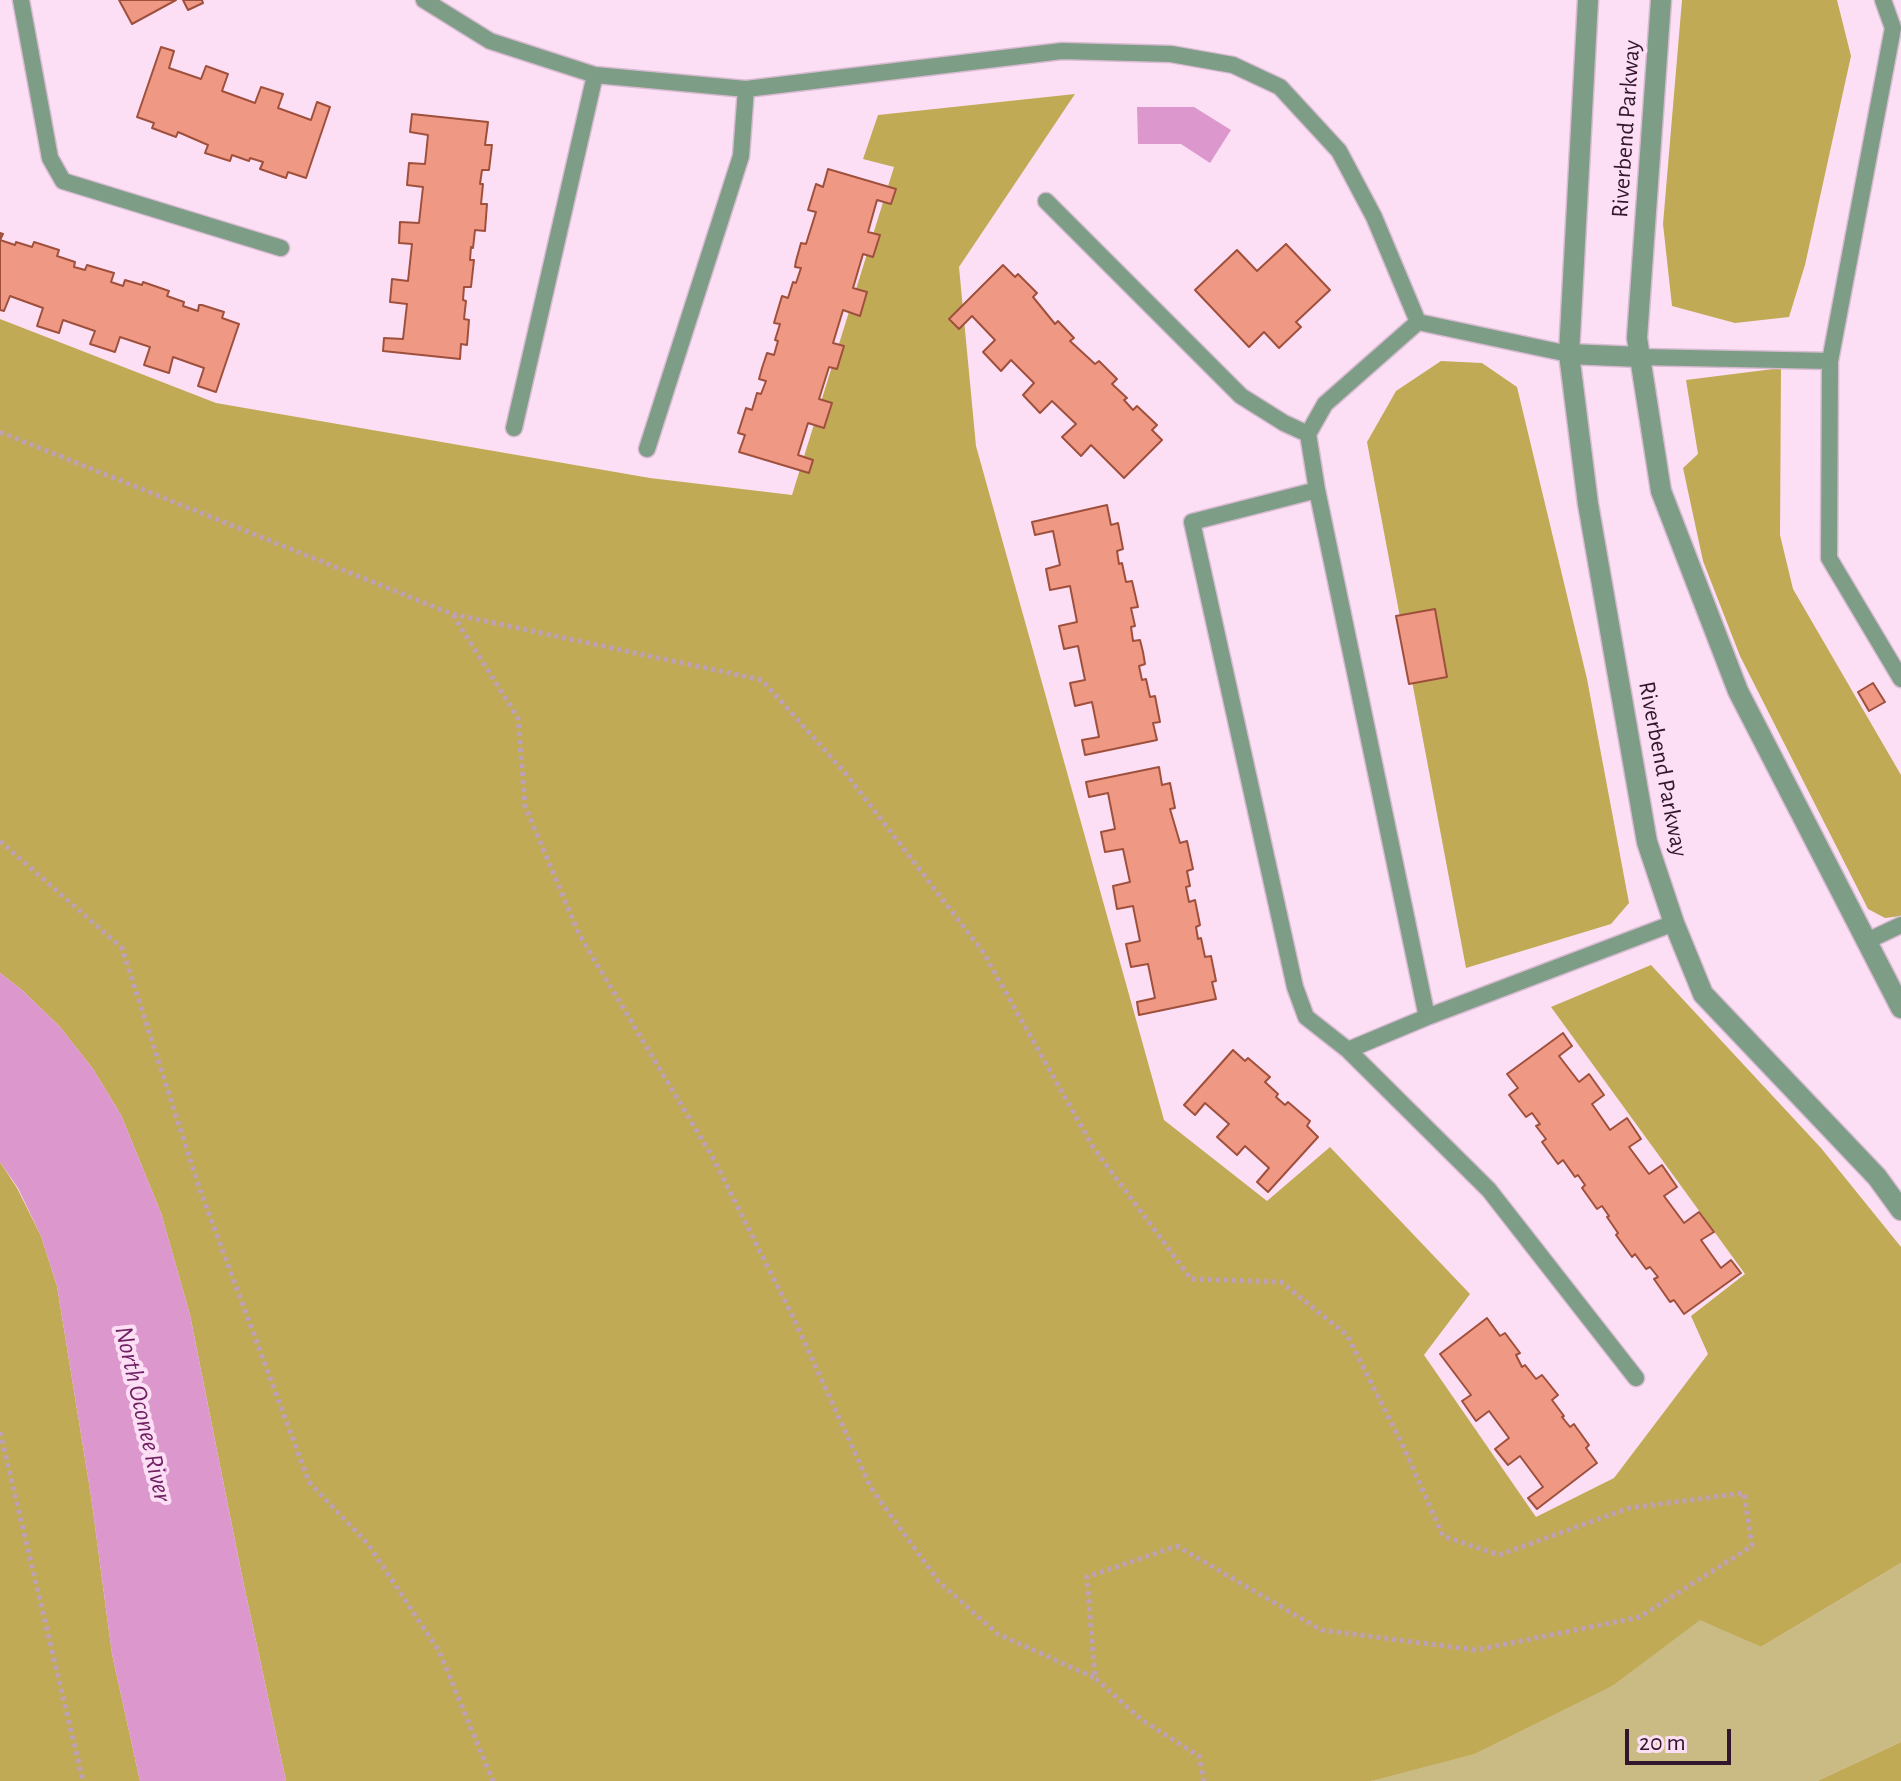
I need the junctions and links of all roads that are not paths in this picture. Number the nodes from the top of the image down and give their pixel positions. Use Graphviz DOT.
graph roads {
  1 [pos="21,0"];
  2 [pos="424,0"];
  3 [pos="1588,0"];
  4 [pos="1661,0"];
  5 [pos="1883,0"];
  6 [pos="595,75"];
  7 [pos="746,89"];
  8 [pos="1046,201"];
  9 [pos="281,248"];
  10 [pos="1418,322"];
  11 [pos="1569,354"];
  12 [pos="1640,357"];
  13 [pos="1830,361"];
  14 [pos="514,428"];
  15 [pos="1308,434"];
  16 [pos="647,449"];
  17 [pos="1317,490"];
  18 [pos="1901,679"];
  19 [pos="1674,923"];
  20 [pos="1901,925"];
  21 [pos="1867,941"];
  22 [pos="1901,1008"];
  23 [pos="1427,1017"];
  24 [pos="1348,1050"];
  25 [pos="1901,1210"];
  26 [pos="1636,1378"];
  1 -- 9 [label="lane"];
  2 -- 6 [label="lane"];
  3 -- 11 [label="street, Riverbend Parkway"];
  4 -- 12 [label="street, Riverbend Parkway"];
  5 -- 13 [label="lane"];
  6 -- 7 [label="lane"];
  6 -- 14 [label="lane"];
  7 -- 10 [label="lane"];
  7 -- 16 [label="lane"];
  8 -- 15 [label="lane"];
  10 -- 11 [label="lane"];
  10 -- 15 [label="lane"];
  11 -- 12 [label="street"];
  11 -- 19 [label="street, Riverbend Parkway"];
  12 -- 13 [label="lane"];
  12 -- 21 [label="street, Riverbend Parkway"];
  13 -- 18 [label="lane"];
  15 -- 17 [label="lane"];
  17 -- 23 [label="lane"];
  17 -- 24 [label="lane"];
  19 -- 23 [label="lane"];
  19 -- 25 [label="street, Riverbend Parkway"];
  20 -- 21 [label="lane"];
  21 -- 22 [label="street, Riverbend Parkway"];
  23 -- 24 [label="lane"];
  24 -- 26 [label="lane"];
}
